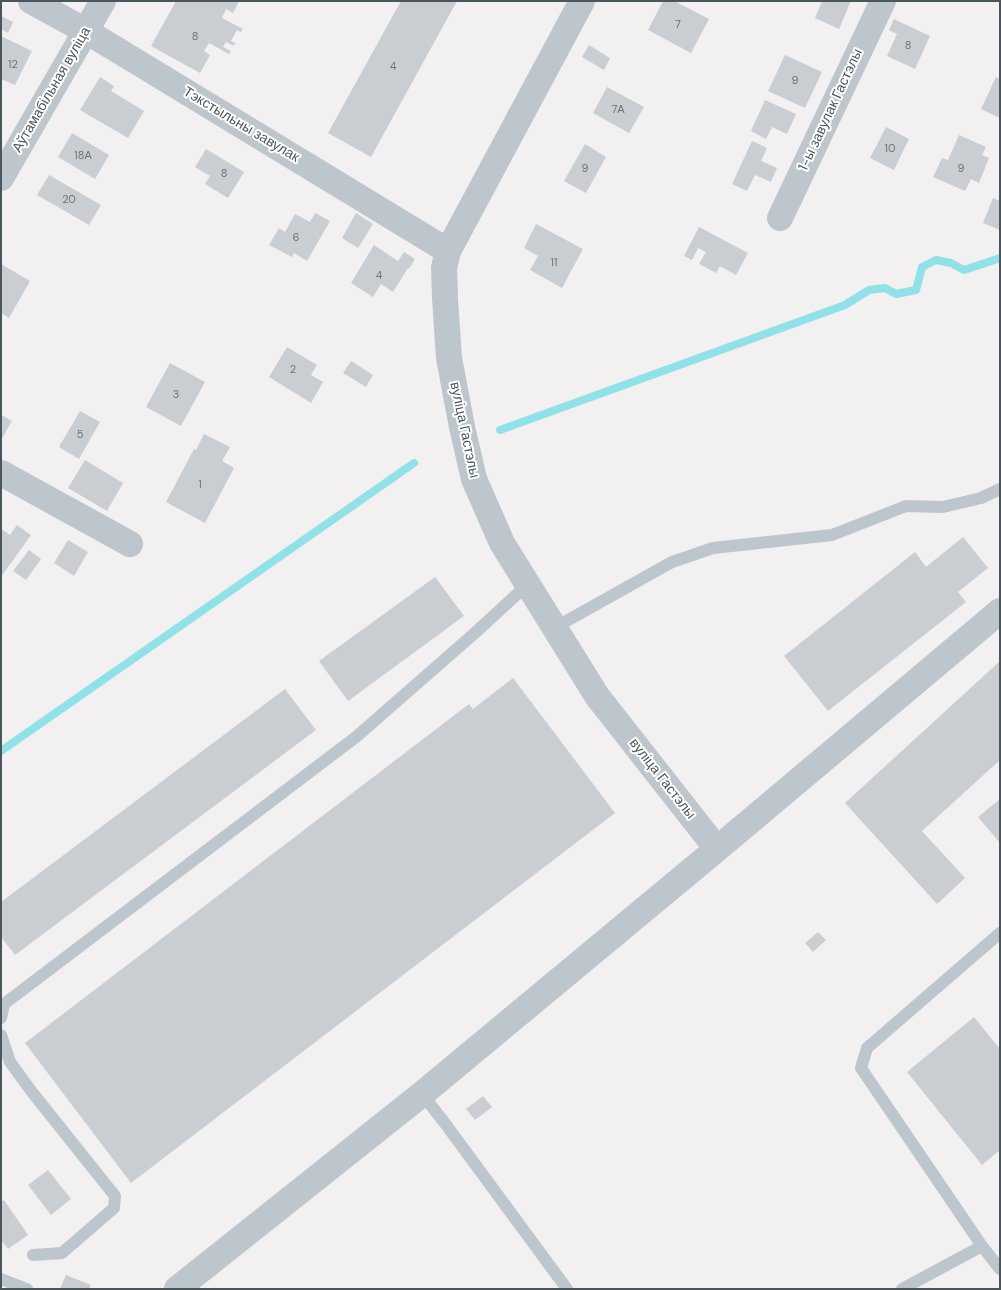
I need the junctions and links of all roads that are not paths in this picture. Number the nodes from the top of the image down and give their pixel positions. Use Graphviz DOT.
graph roads {
  1 [pos="32,1"];
  2 [pos="103,1"];
  3 [pos="582,1"];
  4 [pos="883,1"];
  5 [pos="86,31"];
  6 [pos="1,178"];
  7 [pos="780,218"];
  8 [pos="448,251"];
  9 [pos="1,473"];
  10 [pos="1000,489"];
  11 [pos="130,544"];
  12 [pos="527,585"];
  13 [pos="1000,611"];
  14 [pos="554,628"];
  15 [pos="718,849"];
  16 [pos="1000,933"];
  17 [pos="1,1018"];
  18 [pos="1,1035"];
  19 [pos="422,1094"];
  20 [pos="982,1246"];
  21 [pos="33,1255"];
  22 [pos="1000,1268"];
  23 [pos="1,1279"];
  24 [pos="27,1289"];
  25 [pos="177,1289"];
  26 [pos="567,1289"];
  27 [pos="902,1289"];
  1 -- 5 [label="street, Тэкстыльны завулак"];
  2 -- 5 [label="street, Аўтамабільная вуліца"];
  3 -- 8 [label="street, вуліца Гастэлы"];
  4 -- 7 [label="street, 1-ы завулак Гастэлы"];
  5 -- 6 [label="street, Аўтамабільная вуліца"];
  5 -- 8 [label="street, Тэкстыльны завулак"];
  8 -- 12 [label="street, вуліца Гастэлы"];
  9 -- 11 [label="street"];
  10 -- 14 [label="lane"];
  12 -- 14 [label="street, вуліца Гастэлы"];
  12 -- 17 [label="lane"];
  13 -- 15 [label="street"];
  14 -- 15 [label="street, вуліца Гастэлы"];
  15 -- 19 [label="street"];
  16 -- 20 [label="lane"];
  18 -- 21 [label="lane"];
  19 -- 25 [label="street"];
  19 -- 26 [label="lane"];
  20 -- 22 [label="lane"];
  20 -- 27 [label="lane"];
  23 -- 24 [label="lane"];
}
